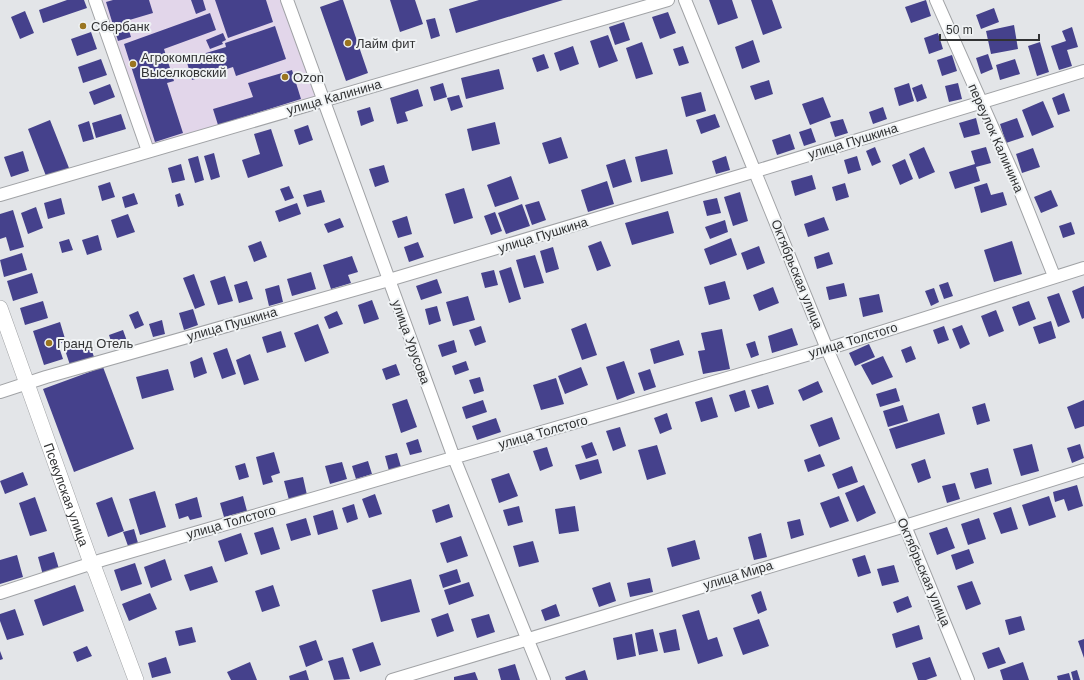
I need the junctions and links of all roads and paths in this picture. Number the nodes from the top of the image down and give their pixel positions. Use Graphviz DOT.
graph roads {
  1 [pos="95,0"];
  2 [pos="287,0"];
  3 [pos="668,0"];
  4 [pos="685,0"];
  5 [pos="936,0"];
  6 [pos="1084,71"];
  7 [pos="325,99"];
  8 [pos="981,102"];
  9 [pos="148,152"];
  10 [pos="756,171"];
  11 [pos="0,195"];
  12 [pos="1084,268"];
  13 [pos="1054,276"];
  14 [pos="389,280"];
  15 [pos="0,308"];
  16 [pos="827,349"];
  17 [pos="26,383"];
  18 [pos="0,392"];
  19 [pos="454,458"];
  20 [pos="1084,470"];
  21 [pos="905,526"];
  22 [pos="91,563"];
  23 [pos="0,593"];
  24 [pos="528,638"];
  25 [pos="136,680"];
  26 [pos="392,680"];
  27 [pos="544,680"];
  28 [pos="968,680"];
  1 -- 9 [label="street"];
  2 -- 7 [label="street, улица Урусова"];
  3 -- 7 [label="street, улица Калинина"];
  4 -- 10 [label="street, Октябрьская улица"];
  5 -- 8 [label="street, переулок Калинина"];
  6 -- 8 [label="street, улица Пушкина"];
  7 -- 9 [label="street, улица Калинина"];
  7 -- 14 [label="street, улица Урусова"];
  8 -- 10 [label="street, улица Пушкина"];
  8 -- 13 [label="street, переулок Калинина"];
  9 -- 11 [label="street, улица Калинина"];
  10 -- 14 [label="street, улица Пушкина"];
  10 -- 16 [label="street, Октябрьская улица"];
  12 -- 13 [label="street, улица Толстого"];
  13 -- 16 [label="street, улица Толстого"];
  14 -- 17 [label="street, улица Пушкина"];
  14 -- 19 [label="street, улица Урусова"];
  15 -- 17 [label="street, Псекупская улица"];
  16 -- 19 [label="street, улица Толстого"];
  16 -- 21 [label="street, Октябрьская улица"];
  17 -- 18 [label="street, улица Пушкина"];
  17 -- 22 [label="street, Псекупская улица"];
  19 -- 22 [label="street, улица Толстого"];
  19 -- 24 [label="street, улица Урусова"];
  20 -- 21 [label="street, улица Мира"];
  21 -- 24 [label="street, улица Мира"];
  21 -- 28 [label="street, Октябрьская улица"];
  22 -- 23 [label="street, улица Толстого"];
  22 -- 25 [label="street, Псекупская улица"];
  24 -- 26 [label="street, улица Мира"];
  24 -- 27 [label="street, улица Урусова"];
}
